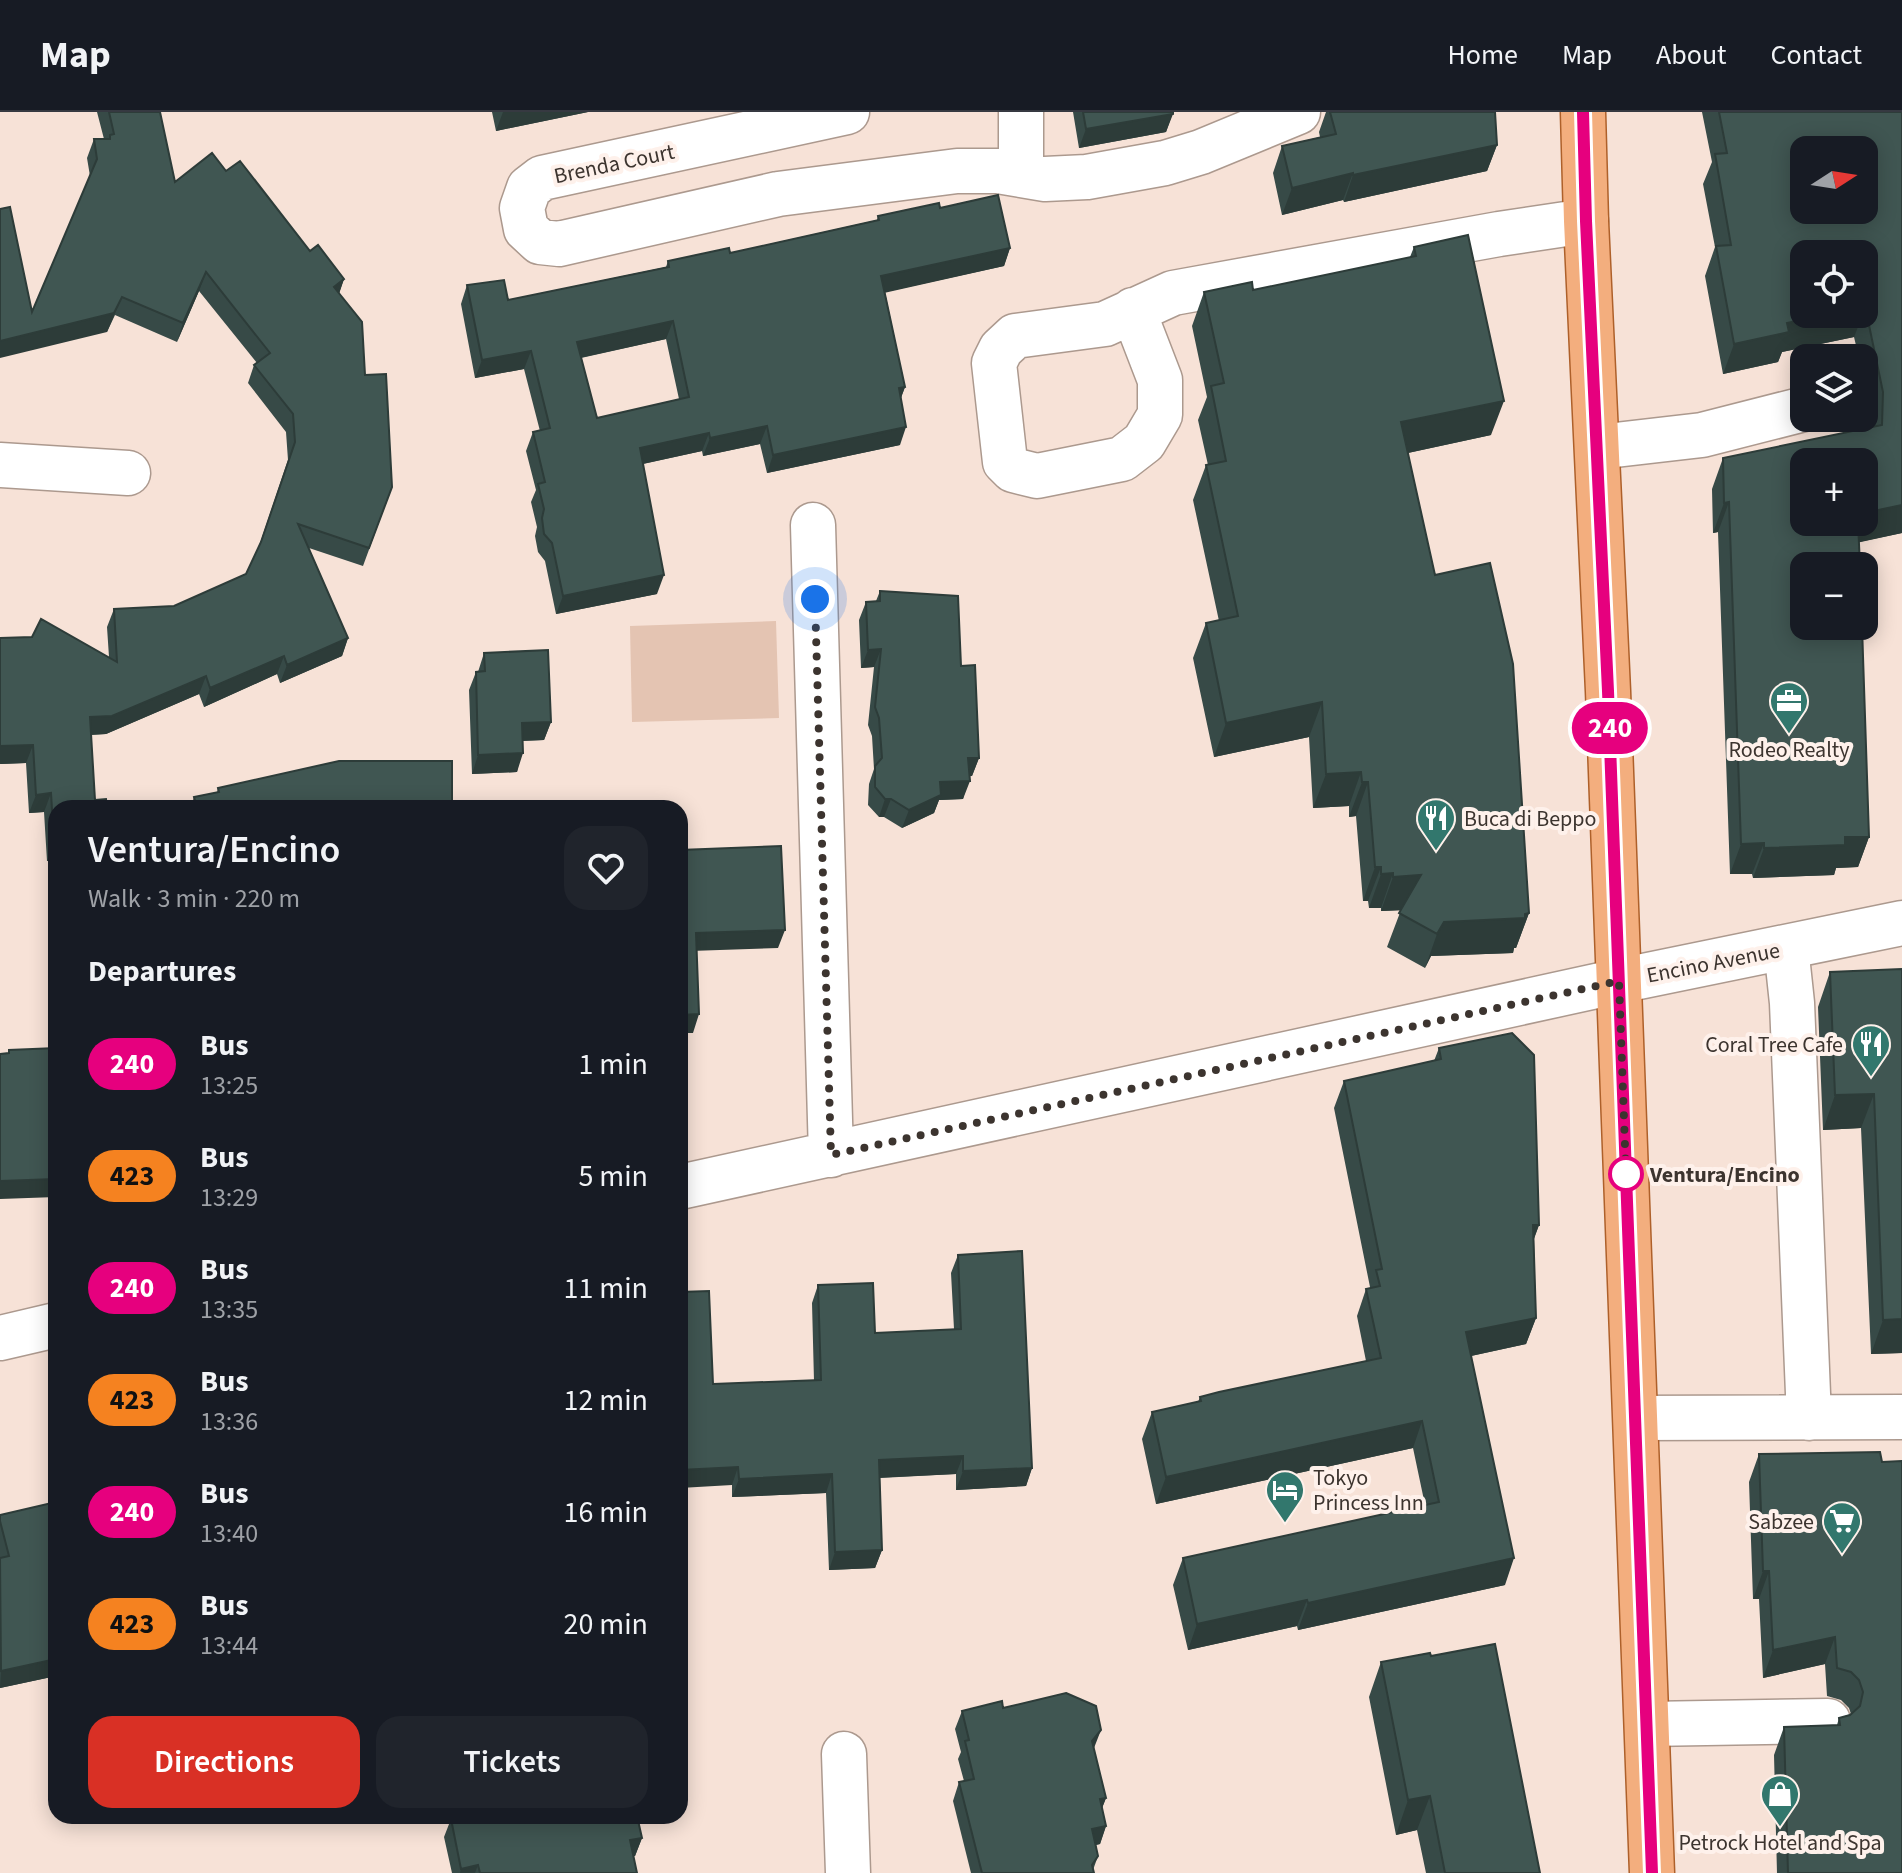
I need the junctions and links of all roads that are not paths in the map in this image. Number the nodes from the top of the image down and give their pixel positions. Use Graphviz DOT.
graph roads {
  1 [pos="847,112"];
  2 [pos="1021,112"];
  3 [pos="1298,112"];
  4 [pos="1583,112"];
  5 [pos="766,130"];
  6 [pos="1021,173"];
  7 [pos="778,194"];
  8 [pos="1586,221"];
  9 [pos="1133,310"];
  10 [pos="1790,413"];
  11 [pos="1598,447"];
  12 [pos="0,465"];
  13 [pos="128,473"];
  14 [pos="813,525"];
  15 [pos="1902,923"];
  16 [pos="1786,947"];
  17 [pos="1619,981"];
  18 [pos="831,1155"];
  19 [pos="688,1185"];
  20 [pos="48,1327"];
  21 [pos="0,1338"];
  22 [pos="1902,1417"];
  23 [pos="1636,1418"];
  24 [pos="1809,1418"];
  25 [pos="1828,1721"];
  26 [pos="1647,1724"];
  27 [pos="844,1754"];
  28 [pos="848,1873"];
  29 [pos="1652,1873"];
  1 -- 5 [label="street, Brenda Court"];
  2 -- 6 [label="street"];
  3 -- 6 [label="street, Brenda Court"];
  4 -- 8 [label="main road"];
  5 -- 7 [label="street"];
  5 -- 7 [label="street, Brenda Court"];
  6 -- 7 [label="street, Brenda Court"];
  8 -- 9 [label="street"];
  8 -- 11 [label="main road"];
  10 -- 11 [label="street"];
  11 -- 17 [label="main road"];
  12 -- 13 [label="street"];
  14 -- 18 [label="street"];
  15 -- 16 [label="street, Encino Avenue"];
  16 -- 17 [label="street, Encino Avenue"];
  16 -- 24 [label="street"];
  17 -- 18 [label="street, Encino Avenue"];
  17 -- 23 [label="main road"];
  18 -- 19 [label="street, Encino Avenue"];
  20 -- 21 [label="street"];
  22 -- 24 [label="street"];
  23 -- 24 [label="street"];
  23 -- 26 [label="main road"];
  25 -- 26 [label="street"];
  26 -- 29 [label="main road"];
  27 -- 28 [label="street"];
}
